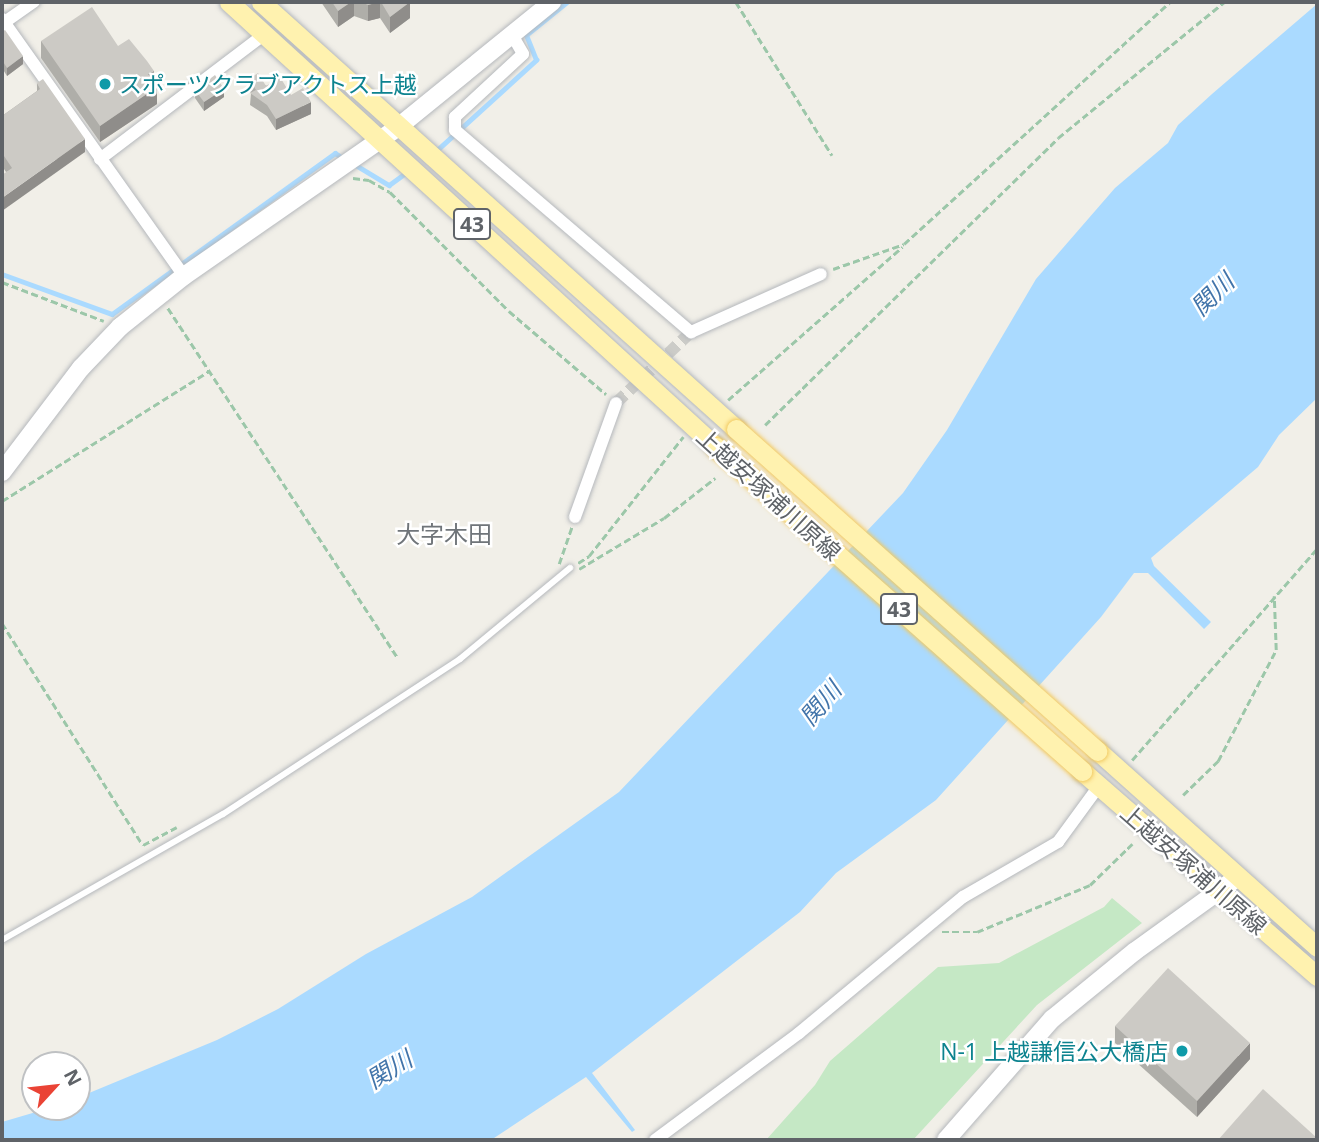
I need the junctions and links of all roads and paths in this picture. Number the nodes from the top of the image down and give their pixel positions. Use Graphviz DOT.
graph roads {
  1 [pos="34,2"];
  2 [pos="229,2"];
  3 [pos="261,2"];
  4 [pos="552,2"];
  5 [pos="736,2"];
  6 [pos="1170,2"];
  7 [pos="1224,2"];
  8 [pos="3,22"];
  9 [pos="511,33"];
  10 [pos="262,36"];
  11 [pos="397,128"];
  12 [pos="380,140"];
  13 [pos="832,155"];
  14 [pos="100,159"];
  15 [pos="340,180"];
  16 [pos="904,244"];
  17 [pos="821,274"];
  18 [pos="184,276"];
  19 [pos="2,282"];
  20 [pos="160,294"];
  21 [pos="120,327"];
  22 [pos="209,371"];
  23 [pos="616,403"];
  24 [pos="715,411"];
  25 [pos="692,425"];
  26 [pos="765,425"];
  27 [pos="2,472"];
  28 [pos="715,478"];
  29 [pos="2,501"];
  30 [pos="575,517"];
  31 [pos="1317,549"];
  32 [pos="577,564"];
  33 [pos="570,568"];
  34 [pos="561,576"];
  35 [pos="1274,596"];
  36 [pos="2,623"];
  37 [pos="397,656"];
  38 [pos="1121,772"];
  39 [pos="1099,786"];
  40 [pos="1183,794"];
  41 [pos="1132,844"];
  42 [pos="143,845"];
  43 [pos="1238,877"];
  44 [pos="1220,894"];
  45 [pos="922,931"];
  46 [pos="2,940"];
  47 [pos="1317,947"];
  48 [pos="1317,976"];
  49 [pos="954,1137"];
  50 [pos="655,1140"];
  1 -- 8 [label="street"];
  2 -- 10 [label="main road, 上越安塚浦川原線 / 43"];
  3 -- 11 [label="main road, 上越安塚浦川原線 / 43"];
  4 -- 9 [label="street"];
  5 -- 13 [label="path"];
  6 -- 16 [label="path"];
  7 -- 26 [label="path"];
  8 -- 14 [label="street"];
  9 -- 11 [label="street"];
  9 -- 17 [label="street"];
  10 -- 12 [label="main road, 上越安塚浦川原線 / 43"];
  10 -- 14 [label="street"];
  11 -- 12 [label="street"];
  11 -- 24 [label="main road, 上越安塚浦川原線 / 43"];
  12 -- 18 [label="street"];
  12 -- 25 [label="main road, 上越安塚浦川原線 / 43"];
  14 -- 18 [label="street"];
  15 -- 23 [label="path"];
  16 -- 17 [label="path"];
  16 -- 24 [label="path"];
  18 -- 20 [label="street"];
  19 -- 21 [label="path"];
  20 -- 21 [label="street"];
  20 -- 22 [label="path"];
  21 -- 27 [label="street"];
  22 -- 29 [label="path"];
  22 -- 37 [label="path"];
  23 -- 30 [label="street"];
  24 -- 38 [label="main road, 上越安塚浦川原線 / 43, bridge"];
  25 -- 32 [label="path"];
  25 -- 39 [label="main road, 上越安塚浦川原線 / 43, bridge"];
  28 -- 32 [label="path"];
  30 -- 34 [label="path"];
  31 -- 35 [label="path"];
  32 -- 33 [label="path"];
  33 -- 34 [label="lane"];
  34 -- 46 [label="lane"];
  35 -- 38 [label="path"];
  35 -- 40 [label="path"];
  36 -- 42 [label="path"];
  38 -- 43 [label="main road, 上越安塚浦川原線 / 43"];
  39 -- 44 [label="main road, 上越安塚浦川原線 / 43"];
  39 -- 45 [label="street"];
  41 -- 45 [label="path"];
  43 -- 44 [label="street"];
  43 -- 47 [label="main road, 上越安塚浦川原線 / 43"];
  44 -- 48 [label="main road, 上越安塚浦川原線 / 43"];
  44 -- 49 [label="street"];
  45 -- 50 [label="street"];
}
